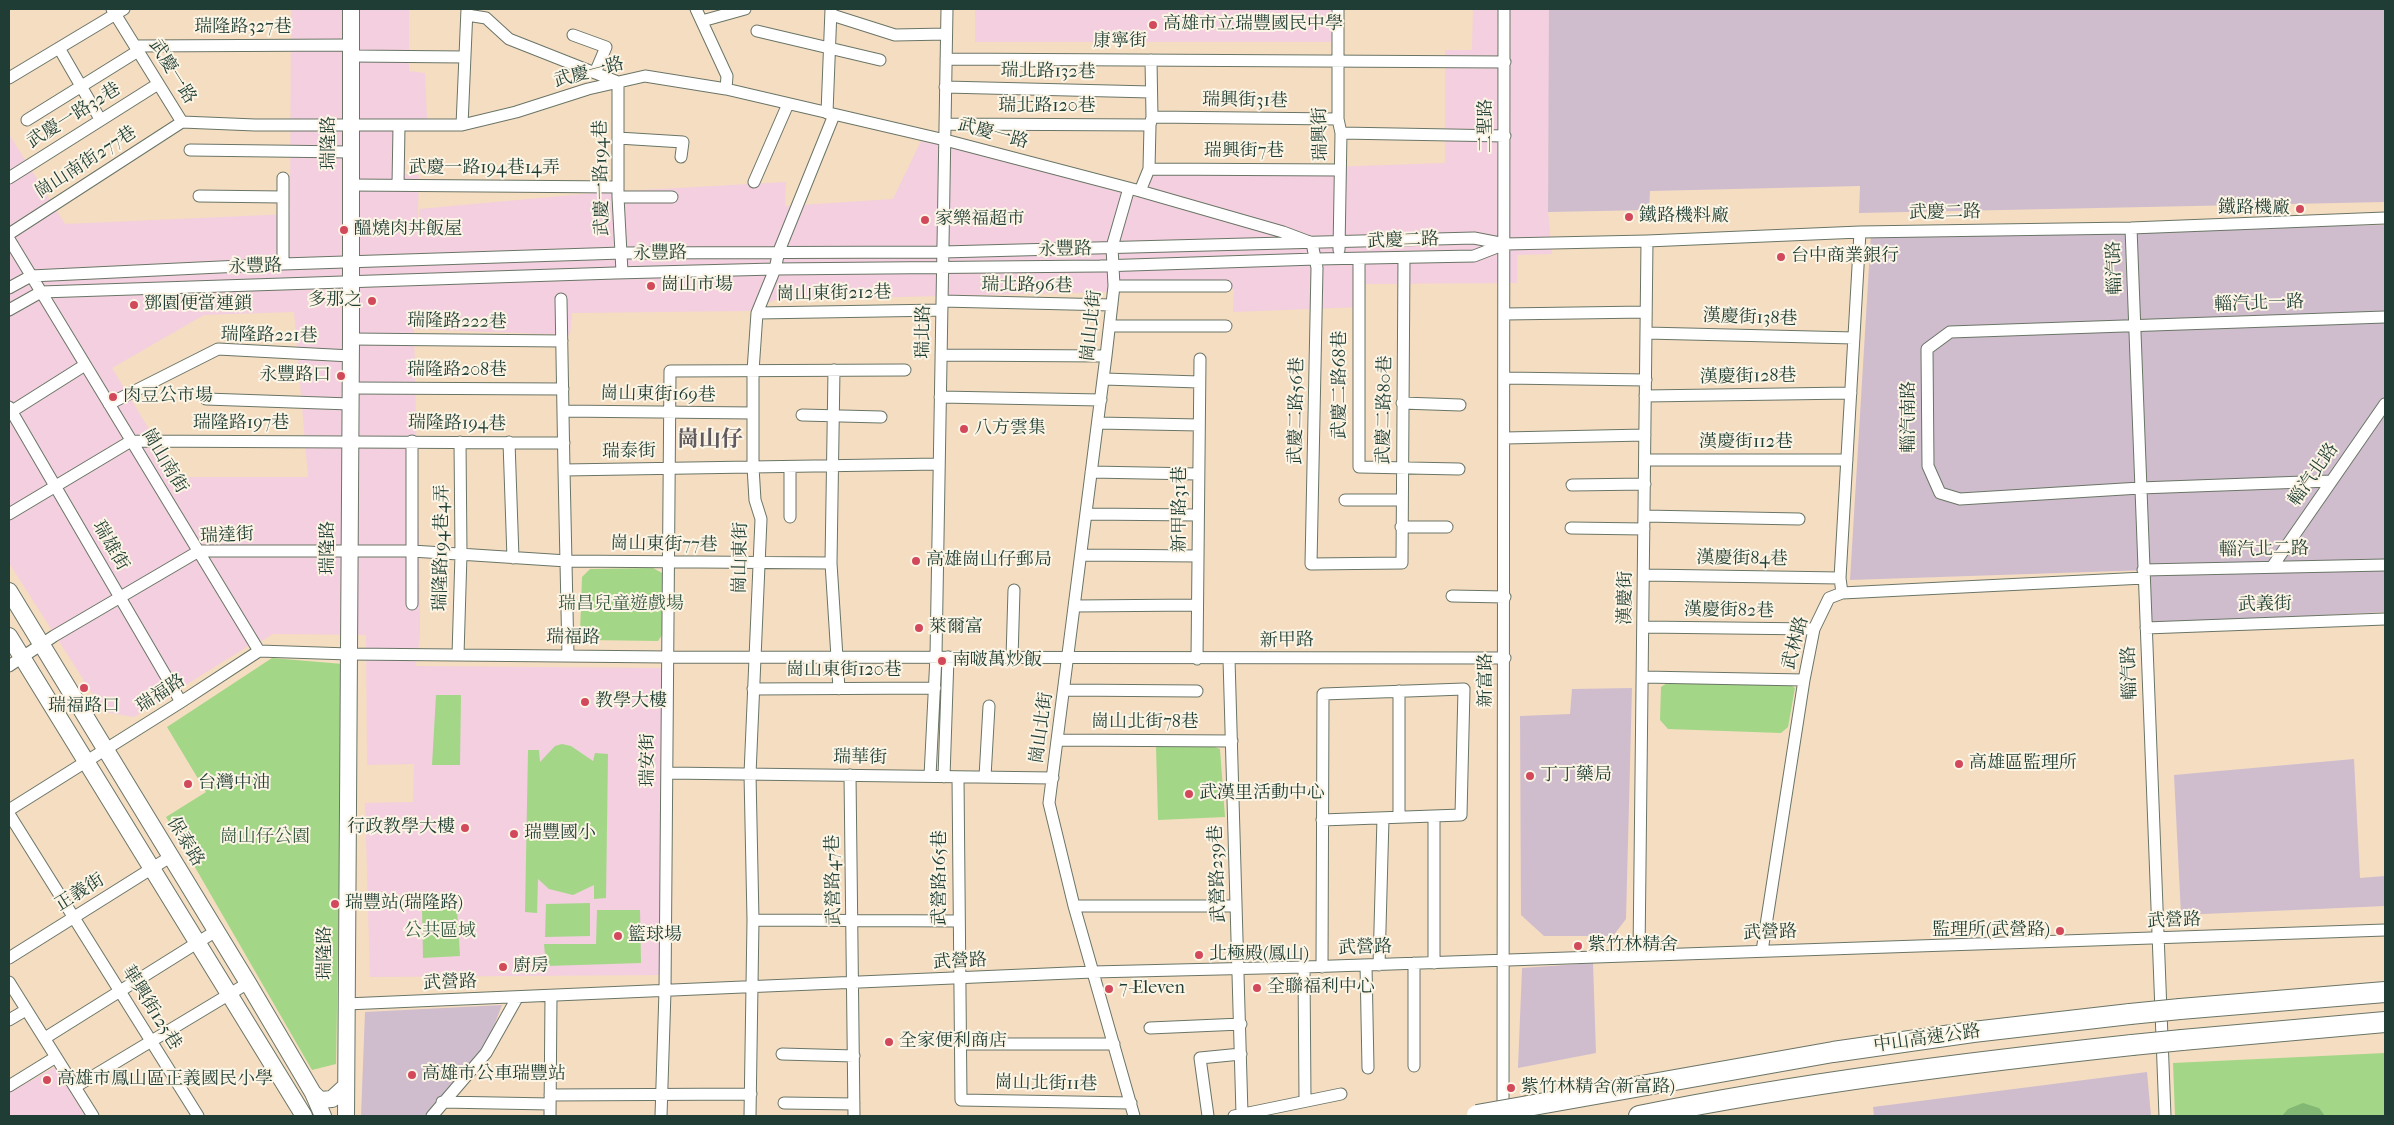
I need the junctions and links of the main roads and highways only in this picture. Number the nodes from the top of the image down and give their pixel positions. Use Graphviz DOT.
graph roads {
  1 [pos="2385,992"];
  2 [pos="2385,1022"];
  3 [pos="1474,1116"];
  4 [pos="1639,1116"];
  1 -- 3 [label="highway, 中山高速公路, bridge"];
  2 -- 4 [label="highway, 中山高速公路, bridge"];
}
